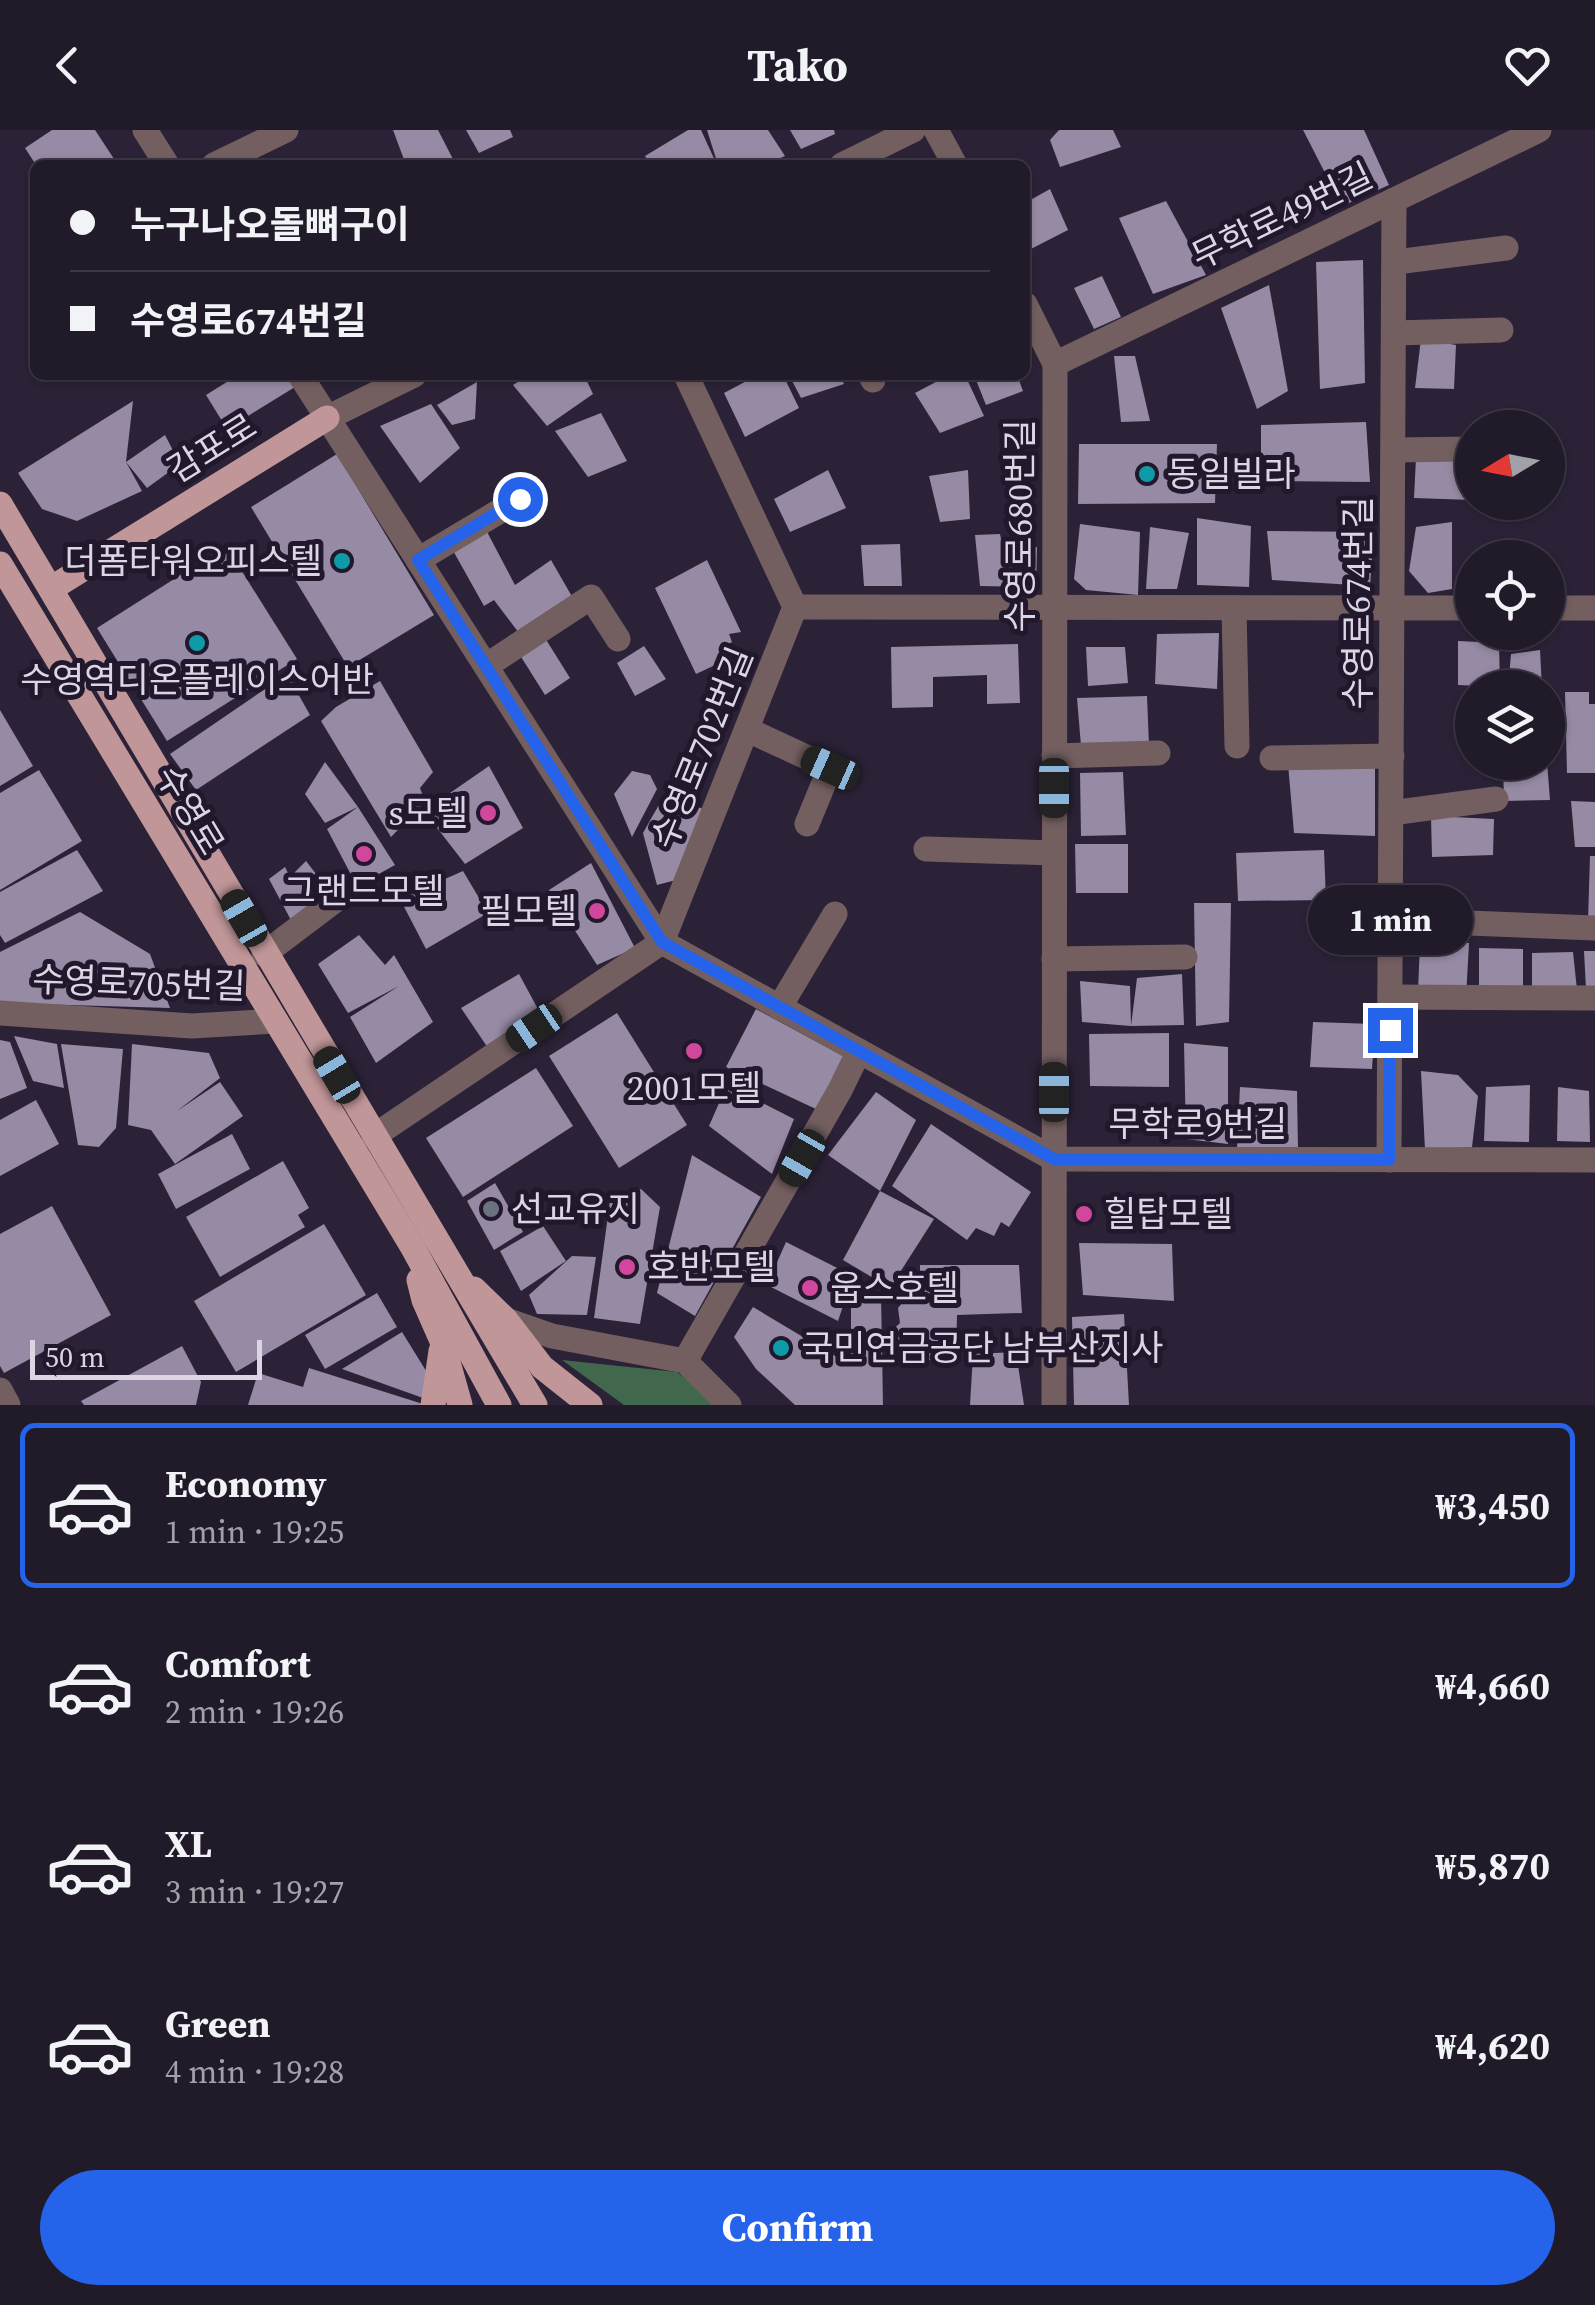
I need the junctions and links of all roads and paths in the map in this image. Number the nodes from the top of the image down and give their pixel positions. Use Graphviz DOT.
graph roads {
  1 [pos="145,130"];
  2 [pos="286,130"];
  3 [pos="914,130"];
  4 [pos="936,130"];
  5 [pos="1539,130"];
  6 [pos="164,160"];
  7 [pos="224,160"];
  8 [pos="852,160"];
  9 [pos="952,160"];
  10 [pos="1394,200"];
  11 [pos="1506,248"];
  12 [pos="1396,262"];
  13 [pos="1030,314"];
  14 [pos="1501,330"];
  15 [pos="1395,333"];
  16 [pos="1055,364"];
  17 [pos="303,380"];
  18 [pos="404,380"];
  19 [pos="688,380"];
  20 [pos="327,418"];
  21 [pos="1455,449"];
  22 [pos="1394,450"];
  23 [pos="520,499"];
  24 [pos="0,504"];
  25 [pos="418,560"];
  26 [pos="0,564"];
  27 [pos="52,588"];
  28 [pos="795,608"];
  29 [pos="1054,608"];
  30 [pos="1234,608"];
  31 [pos="1393,608"];
  32 [pos="1455,608"];
  33 [pos="1565,608"];
  34 [pos="1595,608"];
  35 [pos="618,639"];
  36 [pos="486,666"];
  37 [pos="748,730"];
  38 [pos="1236,746"];
  39 [pos="1158,752"];
  40 [pos="1054,756"];
  41 [pos="1392,756"];
  42 [pos="1272,758"];
  43 [pos="1496,800"];
  44 [pos="1392,813"];
  45 [pos="807,824"];
  46 [pos="926,850"];
  47 [pos="1054,853"];
  48 [pos="346,892"];
  49 [pos="834,914"];
  50 [pos="1391,920"];
  51 [pos="1595,928"];
  52 [pos="662,942"];
  53 [pos="264,954"];
  54 [pos="1185,957"];
  55 [pos="1054,959"];
  56 [pos="1390,997"];
  57 [pos="1595,998"];
  58 [pos="779,1008"];
  59 [pos="0,1013"];
  60 [pos="276,1022"];
  61 [pos="859,1051"];
  62 [pos="374,1136"];
  63 [pos="1054,1159"];
  64 [pos="1389,1160"];
  65 [pos="1595,1160"];
  66 [pos="412,1246"];
  67 [pos="458,1279"];
  68 [pos="506,1320"];
  69 [pos="442,1341"];
  70 [pos="685,1361"];
  71 [pos="0,1390"];
  72 [pos="8,1405"];
  73 [pos="433,1405"];
  74 [pos="460,1405"];
  75 [pos="499,1405"];
  76 [pos="535,1405"];
  77 [pos="590,1405"];
  78 [pos="730,1405"];
  79 [pos="1054,1405"];
  1 -- 6 [label="street"];
  2 -- 7 [label="street"];
  3 -- 8 [label="street"];
  4 -- 9 [label="street"];
  5 -- 10 [label="street, 무학로49번길"];
  10 -- 12 [label="street, 수영로674번길"];
  10 -- 16 [label="street, 무학로49번길"];
  11 -- 12 [label="street"];
  12 -- 15 [label="street, 수영로674번길"];
  13 -- 16 [label="street, 수영로680번길"];
  14 -- 15 [label="street"];
  15 -- 22 [label="street, 수영로674번길"];
  16 -- 29 [label="street, 수영로680번길"];
  17 -- 20 [label="street, 무학로9번길"];
  18 -- 20 [label="street, 감포로"];
  19 -- 28 [label="street"];
  20 -- 25 [label="street, 무학로9번길"];
  20 -- 27 [label="main road, 감포로"];
  21 -- 22 [label="street, 수영로674번길"];
  22 -- 31 [label="street, 수영로674번길"];
  23 -- 25 [label="street"];
  24 -- 27 [label="main road, 수영로"];
  25 -- 36 [label="street, 무학로9번길"];
  26 -- 60 [label="main road, 수영로"];
  27 -- 53 [label="main road, 수영로"];
  28 -- 29 [label="street"];
  28 -- 37 [label="street, 수영로702번길"];
  29 -- 30 [label="street"];
  29 -- 40 [label="street, 수영로680번길"];
  30 -- 31 [label="street"];
  30 -- 38 [label="street"];
  31 -- 32 [label="street"];
  31 -- 41 [label="street, 수영로674번길"];
  33 -- 34 [label="street"];
  35 -- 36 [label="street"];
  36 -- 52 [label="street, 무학로9번길"];
  37 -- 45 [label="street"];
  37 -- 52 [label="street, 수영로702번길"];
  39 -- 40 [label="street"];
  40 -- 47 [label="street, 수영로680번길"];
  41 -- 42 [label="street, 수영로674번길"];
  41 -- 44 [label="street, 수영로674번길"];
  43 -- 44 [label="street"];
  44 -- 50 [label="street, 수영로674번길"];
  46 -- 47 [label="street"];
  47 -- 55 [label="street, 수영로680번길"];
  48 -- 53 [label="street"];
  49 -- 58 [label="street"];
  50 -- 51 [label="street"];
  50 -- 56 [label="street, 수영로674번길"];
  52 -- 58 [label="street, 무학로9번길"];
  52 -- 62 [label="street"];
  53 -- 62 [label="main road, 수영로"];
  54 -- 55 [label="street"];
  55 -- 63 [label="street, 수영로680번길"];
  56 -- 57 [label="street"];
  56 -- 64 [label="street, 수영로674번길"];
  58 -- 61 [label="street, 무학로9번길"];
  59 -- 60 [label="street, 수영로705번길"];
  60 -- 66 [label="main road, 수영로"];
  61 -- 63 [label="street, 무학로9번길"];
  61 -- 70 [label="street"];
  62 -- 67 [label="main road, 수영로"];
  63 -- 64 [label="street, 무학로9번길"];
  63 -- 79 [label="street, 수영로680번길"];
  64 -- 65 [label="street, 무학로9번길"];
  66 -- 69 [label="main road"];
  66 -- 75 [label="main road, 수영로"];
  67 -- 68 [label="main road"];
  67 -- 76 [label="main road, 수영로"];
  68 -- 70 [label="street"];
  68 -- 77 [label="main road"];
  69 -- 73 [label="main road"];
  69 -- 74 [label="main road"];
  70 -- 78 [label="street"];
  71 -- 72 [label="street"];
}
